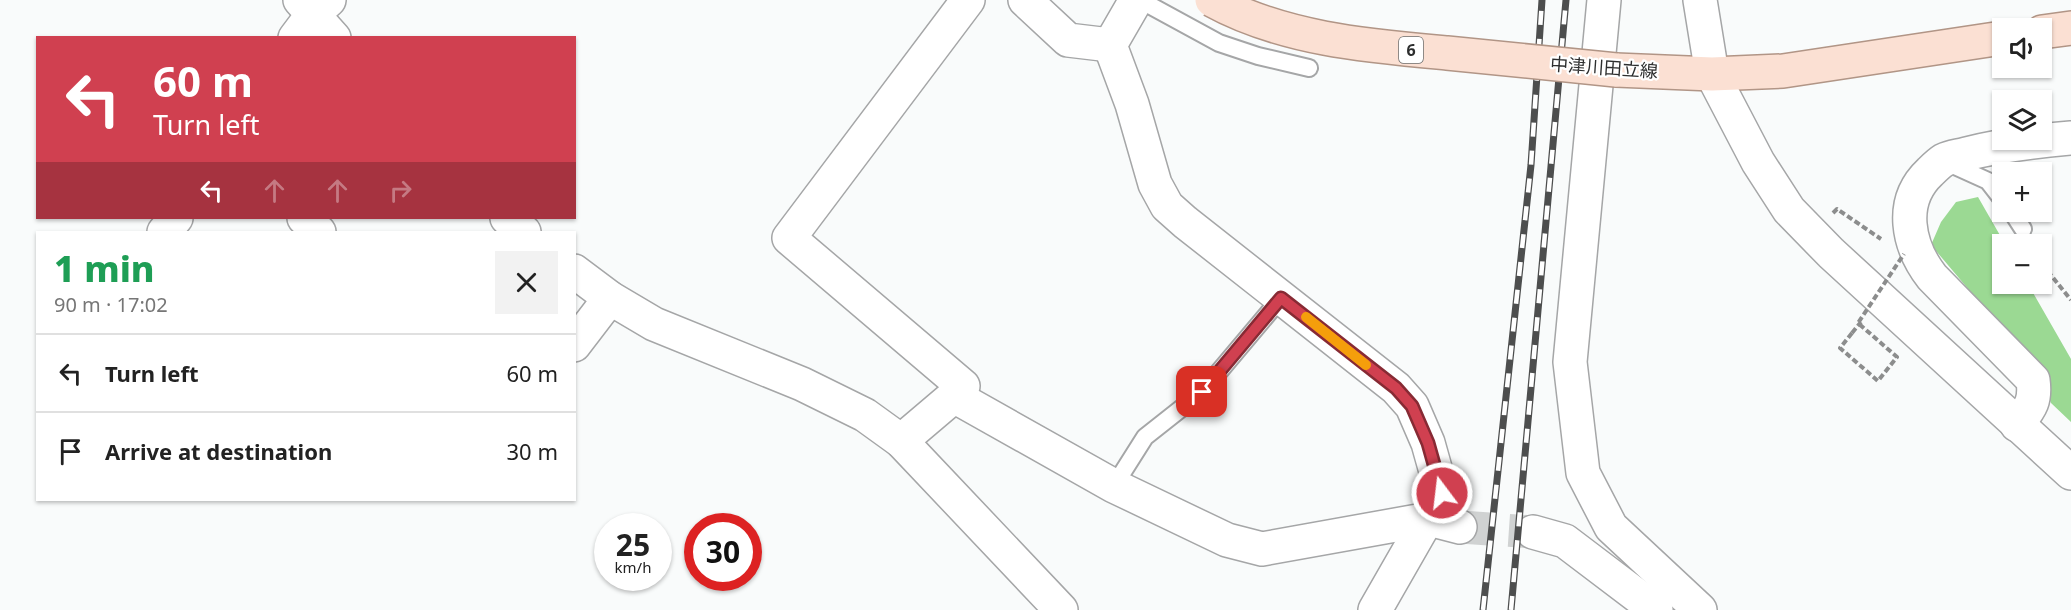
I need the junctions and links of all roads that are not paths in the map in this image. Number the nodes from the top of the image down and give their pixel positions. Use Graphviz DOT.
graph roads {
  1 [pos="968,0"];
  2 [pos="1025,0"];
  3 [pos="1138,0"];
  4 [pos="1212,0"];
  5 [pos="1604,0"];
  6 [pos="1700,0"];
  7 [pos="309,13"];
  8 [pos="2071,28"];
  9 [pos="2052,31"];
  10 [pos="332,36"];
  11 [pos="1992,39"];
  12 [pos="1110,45"];
  13 [pos="1309,69"];
  14 [pos="1712,74"];
  15 [pos="2071,138"];
  16 [pos="1943,160"];
  17 [pos="1992,186"];
  18 [pos="175,219"];
  19 [pos="305,219"];
  20 [pos="508,219"];
  21 [pos="2018,222"];
  22 [pos="2023,229"];
  23 [pos="165,231"];
  24 [pos="318,231"];
  25 [pos="523,231"];
  26 [pos="576,272"];
  27 [pos="610,298"];
  28 [pos="1281,298"];
  29 [pos="576,342"];
  30 [pos="954,396"];
  31 [pos="2017,425"];
  32 [pos="902,441"];
  33 [pos="2071,473"];
  34 [pos="1114,486"];
  35 [pos="1429,519"];
  36 [pos="1460,527"];
  37 [pos="1533,532"];
  38 [pos="1696,609"];
  39 [pos="1061,610"];
  40 [pos="1375,610"];
  41 [pos="1656,610"];
  1 -- 30 [label="street"];
  2 -- 12 [label="street"];
  3 -- 12 [label="street"];
  3 -- 13 [label="lane"];
  4 -- 14 [label="main road, 中津川田立線 / 6, bridge"];
  5 -- 38 [label="street"];
  6 -- 14 [label="street"];
  7 -- 10 [label="street"];
  8 -- 9 [label="main road"];
  11 -- 14 [label="main road, 中津川田立線 / 6"];
  12 -- 28 [label="street"];
  14 -- 31 [label="street"];
  15 -- 16 [label="street"];
  16 -- 17 [label="lane"];
  16 -- 31 [label="street"];
  18 -- 23 [label="street"];
  19 -- 24 [label="street"];
  20 -- 25 [label="street"];
  21 -- 22 [label="lane"];
  26 -- 27 [label="street"];
  27 -- 29 [label="street"];
  27 -- 32 [label="street"];
  28 -- 34 [label="lane"];
  28 -- 35 [label="street"];
  30 -- 32 [label="street"];
  30 -- 34 [label="street"];
  31 -- 33 [label="street"];
  32 -- 39 [label="street"];
  34 -- 35 [label="street"];
  35 -- 36 [label="street"];
  35 -- 40 [label="street"];
  37 -- 41 [label="street"];
}
